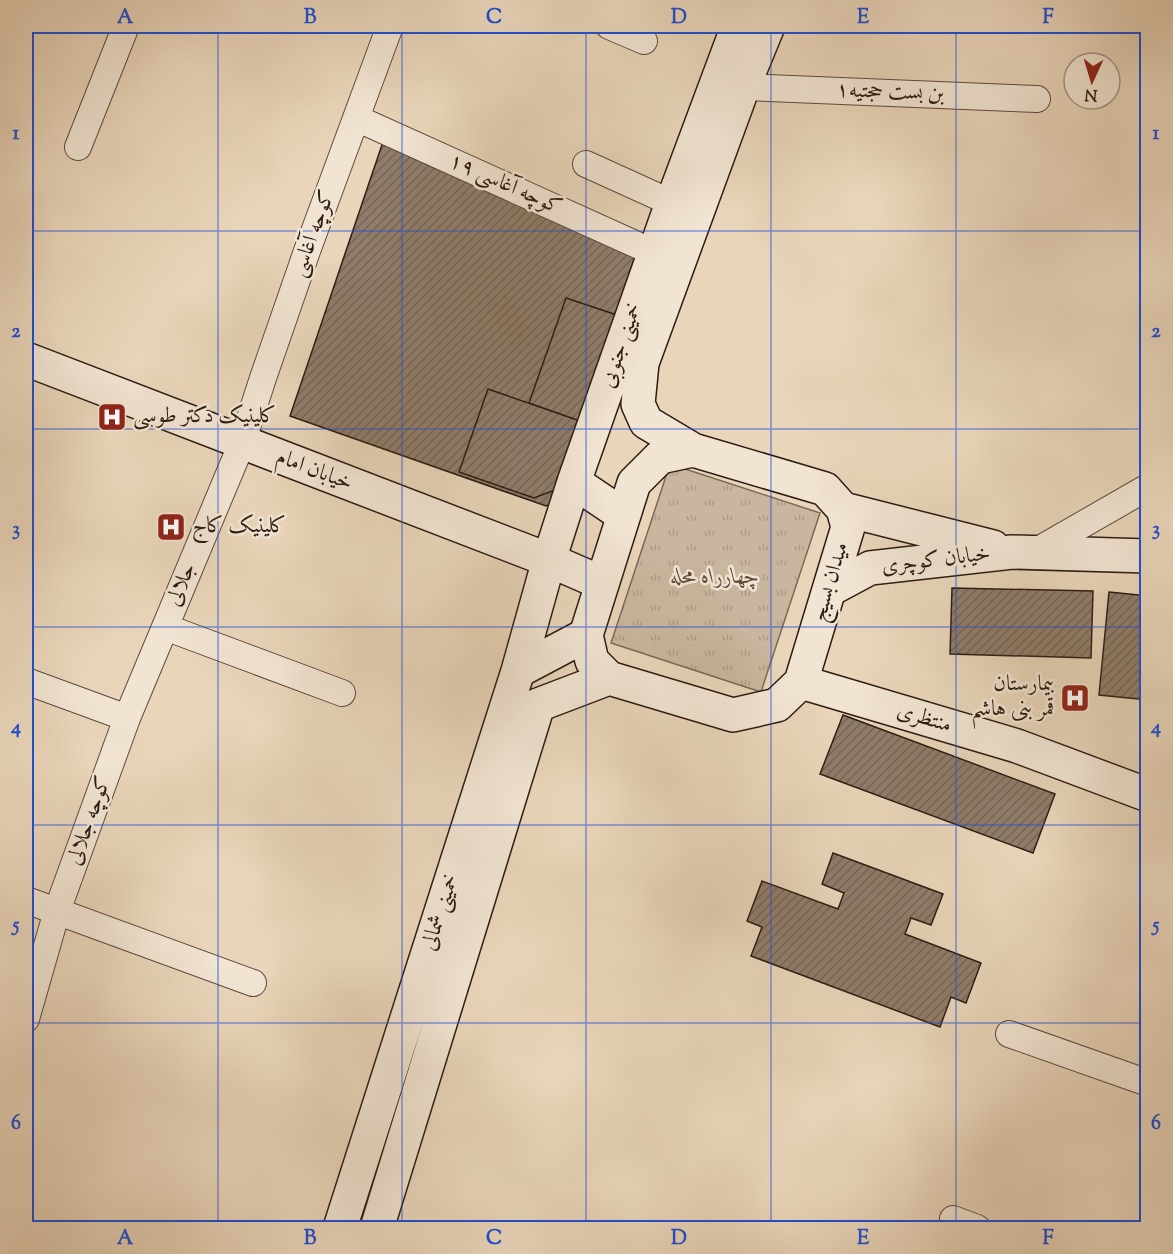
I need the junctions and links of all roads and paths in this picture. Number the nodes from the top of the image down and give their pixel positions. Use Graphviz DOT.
graph roads {
  1 [pos="126,26"];
  2 [pos="390,26"];
  3 [pos="609,26"];
  4 [pos="738,26"];
  5 [pos="768,26"];
  6 [pos="644,40"];
  7 [pos="743,87"];
  8 [pos="1037,99"];
  9 [pos="356,118"];
  10 [pos="78,147"];
  11 [pos="586,164"];
  12 [pos="672,203"];
  13 [pos="655,252"];
  14 [pos="26,359"];
  15 [pos="242,443"];
  16 [pos="693,450"];
  17 [pos="574,482"];
  18 [pos="1148,488"];
  19 [pos="843,509"];
  20 [pos="623,515"];
  21 [pos="1023,552"];
  22 [pos="1148,556"];
  23 [pos="549,560"];
  24 [pos="602,583"];
  25 [pos="829,590"];
  26 [pos="165,627"];
  27 [pos="586,635"];
  28 [pos="518,671"];
  29 [pos="609,678"];
  30 [pos="26,681"];
  31 [pos="801,682"];
  32 [pos="342,693"];
  33 [pos="127,718"];
  34 [pos="1148,795"];
  35 [pos="26,900"];
  36 [pos="57,911"];
  37 [pos="253,983"];
  38 [pos="26,1019"];
  39 [pos="1009,1034"];
  40 [pos="1148,1083"];
  41 [pos="953,1219"];
  42 [pos="340,1228"];
  43 [pos="377,1228"];
  44 [pos="977,1228"];
  1 -- 10 [label="street"];
  2 -- 9 [label="street, کوچه آغاسی"];
  3 -- 6 [label="street"];
  4 -- 12 [label="main road, خمینی جنوبی"];
  5 -- 7 [label="main road, خمینی جنوبی"];
  7 -- 8 [label="street, بن بست حجتیه۱"];
  7 -- 16 [label="main road, خمینی جنوبی"];
  9 -- 13 [label="street, کوچه آغاسی ۱۹"];
  9 -- 15 [label="street, کوچه آغاسی"];
  11 -- 12 [label="street"];
  12 -- 13 [label="main road, خمینی جنوبی"];
  13 -- 17 [label="main road, خمینی جنوبی"];
  14 -- 15 [label="main road, خیابان امام"];
  15 -- 23 [label="main road, خیابان امام"];
  15 -- 26 [label="street, جلالی"];
  16 -- 19 [label="main road, میدان بسیج"];
  16 -- 20 [label="main road, میدان بسیج"];
  17 -- 20 [label="main road"];
  17 -- 23 [label="main road, خمینی جنوبی"];
  18 -- 21 [label="street"];
  19 -- 21 [label="main road, خیابان کوچری"];
  19 -- 25 [label="main road, میدان بسیج"];
  20 -- 24 [label="main road, میدان بسیج"];
  21 -- 22 [label="main road, خیابان کوچری"];
  21 -- 25 [label="main road, خیابان کوچری"];
  23 -- 24 [label="main road, خیابان امام"];
  23 -- 28 [label="main road, خمینی جنوبی"];
  24 -- 27 [label="main road, میدان بسیج"];
  25 -- 31 [label="main road, میدان بسیج"];
  26 -- 32 [label="street"];
  26 -- 33 [label="street, کوچه جلالی"];
  27 -- 28 [label="main road"];
  27 -- 29 [label="main road"];
  28 -- 42 [label="main road, خمینی شمالی"];
  29 -- 31 [label="main road, میدان بسیج"];
  29 -- 43 [label="main road, خمینی شمالی"];
  30 -- 33 [label="street"];
  31 -- 34 [label="main road, منتظری"];
  33 -- 36 [label="street, کوچه جلالی"];
  35 -- 36 [label="street"];
  36 -- 37 [label="street"];
  36 -- 38 [label="street, کوچه جلالی"];
  39 -- 40 [label="street"];
  41 -- 44 [label="street"];
}
